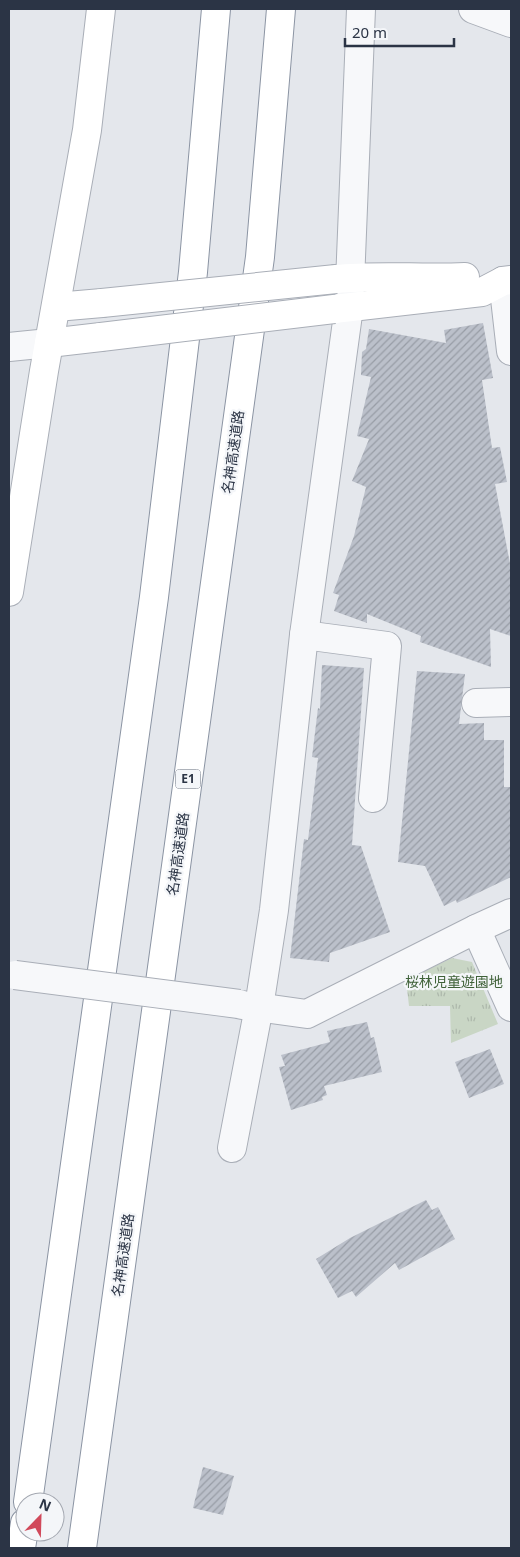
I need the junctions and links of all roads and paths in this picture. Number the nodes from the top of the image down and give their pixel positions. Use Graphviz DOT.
graph roads {
  1 [pos="101,9"];
  2 [pos="216,9"];
  3 [pos="281,9"];
  4 [pos="361,9"];
  5 [pos="473,9"];
  6 [pos="511,22"];
  7 [pos="343,278"];
  8 [pos="507,281"];
  9 [pos="56,307"];
  10 [pos="341,308"];
  11 [pos="49,343"];
  12 [pos="9,347"];
  13 [pos="511,351"];
  14 [pos="9,592"];
  15 [pos="304,635"];
  16 [pos="511,702"];
  17 [pos="476,703"];
  18 [pos="373,798"];
  19 [pos="511,913"];
  20 [pos="476,929"];
  21 [pos="12,975"];
  22 [pos="249,1006"];
  23 [pos="511,1007"];
  24 [pos="232,1148"];
  25 [pos="29,1492"];
  26 [pos="82,1548"];
  1 -- 9 [label="main road"];
  2 -- 25 [label="main road"];
  3 -- 26 [label="main road, 名神高速道路 / E1"];
  4 -- 7 [label="street"];
  5 -- 6 [label="street"];
  7 -- 8 [label="main road"];
  7 -- 9 [label="main road, bridge"];
  7 -- 10 [label="street"];
  8 -- 10 [label="main road"];
  8 -- 13 [label="street"];
  9 -- 11 [label="main road"];
  10 -- 11 [label="main road, bridge"];
  10 -- 15 [label="street"];
  11 -- 12 [label="street"];
  11 -- 14 [label="main road"];
  15 -- 18 [label="street"];
  15 -- 22 [label="street"];
  16 -- 17 [label="street"];
  19 -- 20 [label="street"];
  20 -- 22 [label="street"];
  20 -- 23 [label="street"];
  21 -- 22 [label="street, bridge"];
  22 -- 24 [label="street"];
}
